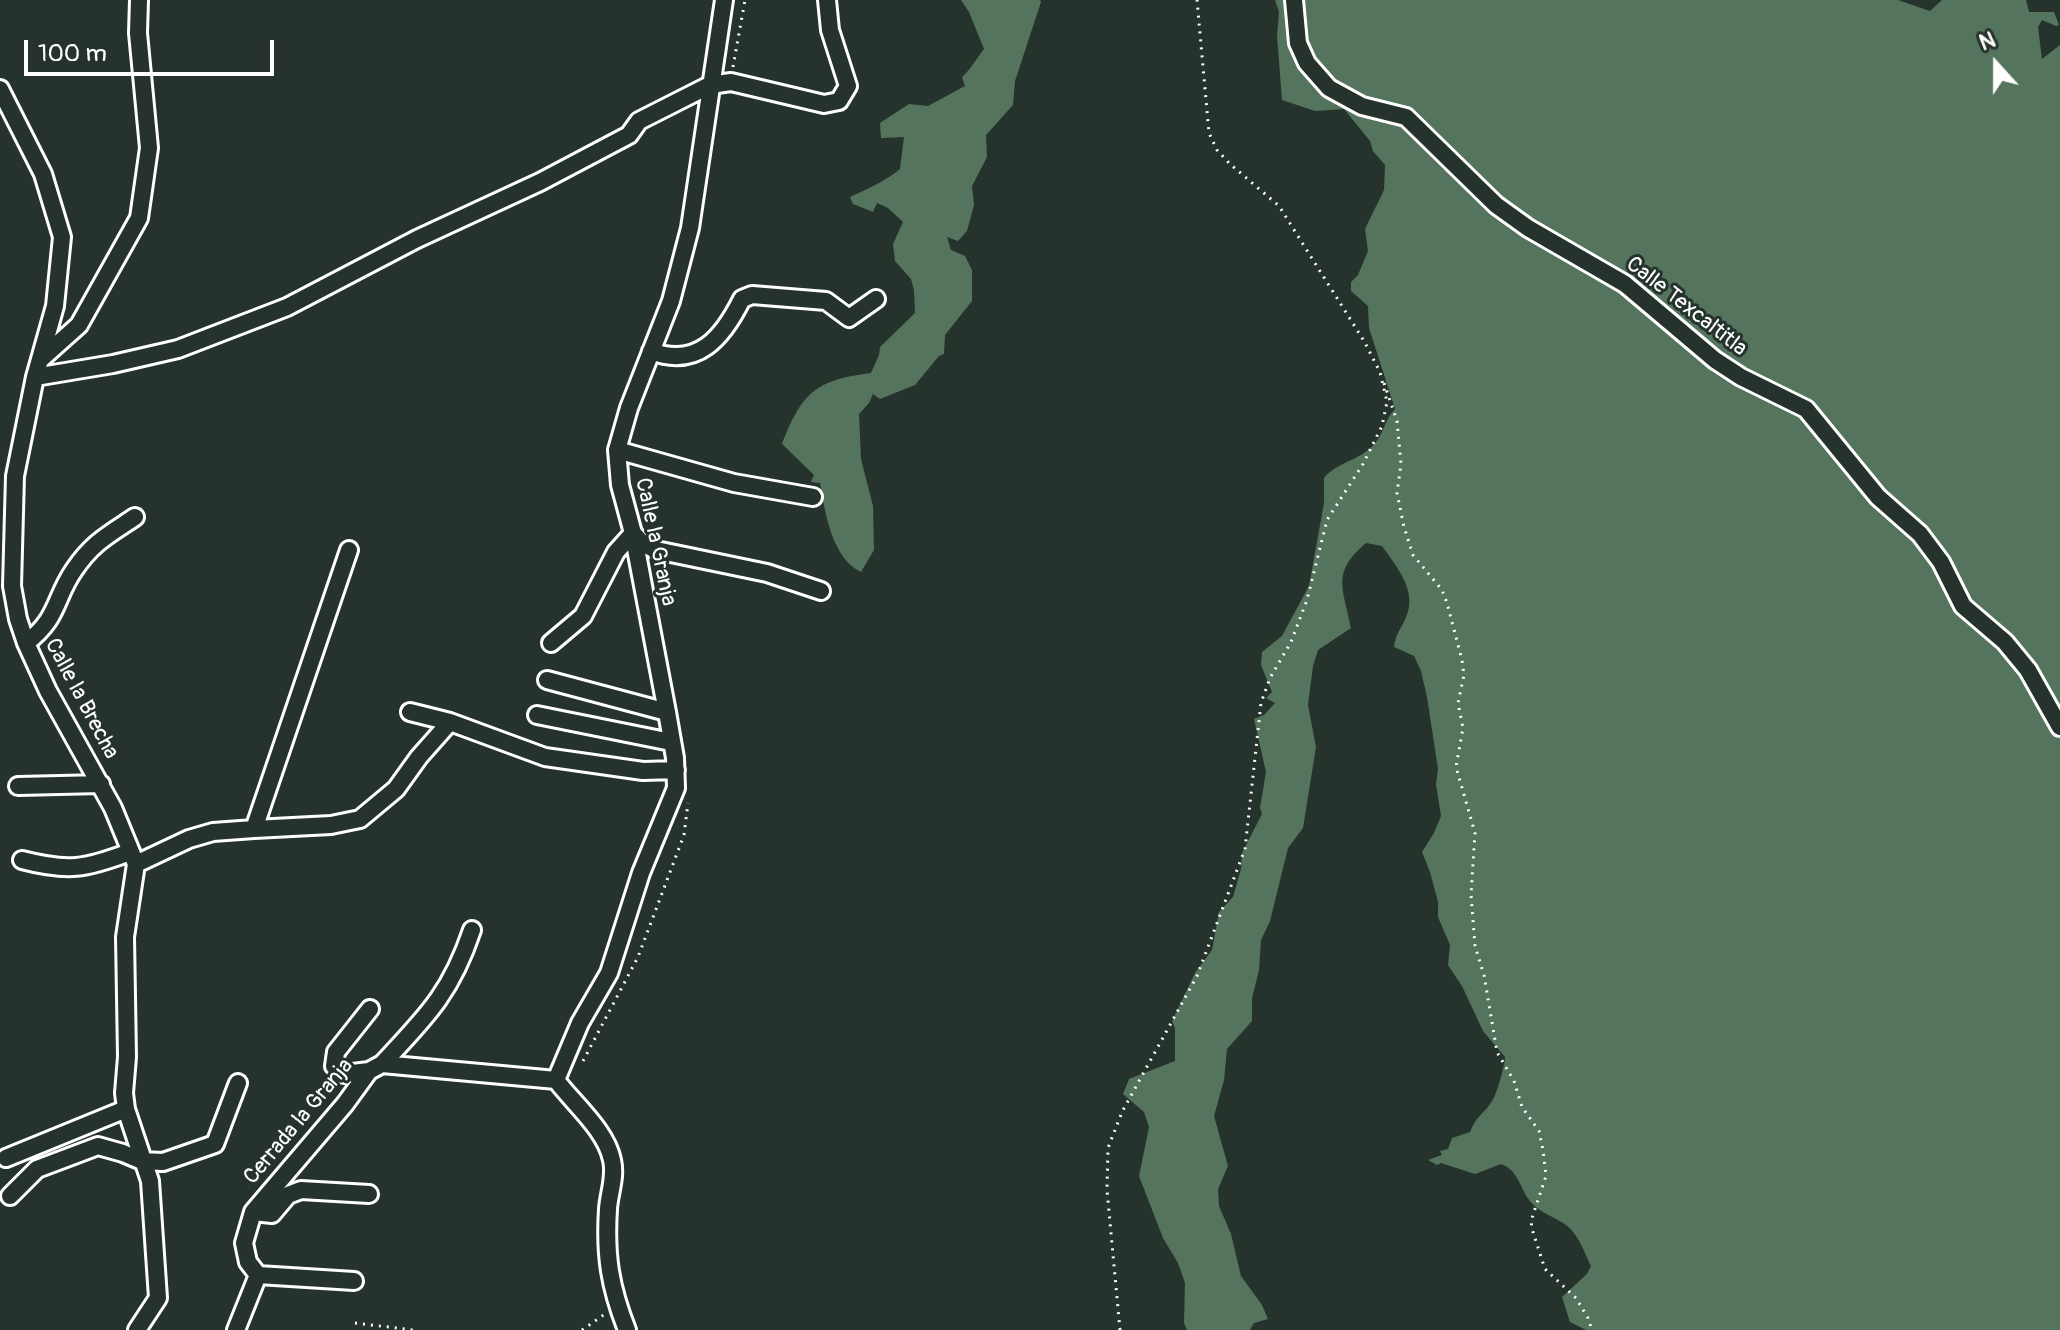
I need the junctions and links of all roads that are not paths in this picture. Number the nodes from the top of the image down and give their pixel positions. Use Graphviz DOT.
graph roads {
  1 [pos="139,0"];
  2 [pos="724,0"];
  3 [pos="827,0"];
  4 [pos="1294,0"];
  5 [pos="710,85"];
  6 [pos="0,89"];
  7 [pos="876,299"];
  8 [pos="651,351"];
  9 [pos="38,369"];
  10 [pos="617,450"];
  11 [pos="813,497"];
  12 [pos="135,517"];
  13 [pos="633,533"];
  14 [pos="349,550"];
  15 [pos="821,591"];
  16 [pos="26,643"];
  17 [pos="551,643"];
  18 [pos="547,680"];
  19 [pos="410,712"];
  20 [pos="667,712"];
  21 [pos="537,715"];
  22 [pos="450,722"];
  23 [pos="2060,727"];
  24 [pos="671,742"];
  25 [pos="676,770"];
  26 [pos="101,784"];
  27 [pos="18,786"];
  28 [pos="254,829"];
  29 [pos="133,858"];
  30 [pos="22,860"];
  31 [pos="472,930"];
  32 [pos="370,1009"];
  33 [pos="375,1068"];
  34 [pos="556,1080"];
  35 [pos="238,1083"];
  36 [pos="126,1109"];
  37 [pos="6,1158"];
  38 [pos="142,1161"];
  39 [pos="369,1194"];
  40 [pos="10,1196"];
  41 [pos="253,1212"];
  42 [pos="258,1275"];
  43 [pos="354,1281"];
  44 [pos="137,1330"];
  45 [pos="236,1330"];
  46 [pos="627,1330"];
  1 -- 9 [label="street"];
  2 -- 5 [label="street, Calle la Granja"];
  3 -- 5 [label="street"];
  4 -- 23 [label="street, Calle Texcaltitla"];
  5 -- 8 [label="street, Calle la Granja"];
  5 -- 9 [label="street"];
  6 -- 9 [label="street, Calle la Brecha"];
  7 -- 8 [label="street"];
  8 -- 10 [label="street, Calle la Granja"];
  9 -- 16 [label="street, Calle la Brecha"];
  10 -- 11 [label="street"];
  10 -- 13 [label="street, Calle la Granja"];
  12 -- 16 [label="street"];
  13 -- 15 [label="street"];
  13 -- 17 [label="street"];
  13 -- 20 [label="street, Calle la Granja"];
  14 -- 28 [label="street"];
  16 -- 26 [label="street, Calle la Brecha"];
  18 -- 20 [label="street"];
  19 -- 22 [label="street"];
  20 -- 24 [label="street, Calle la Granja"];
  21 -- 24 [label="street"];
  22 -- 25 [label="street"];
  22 -- 28 [label="street"];
  24 -- 25 [label="street, Calle la Granja"];
  25 -- 34 [label="street, Calle la Granja"];
  26 -- 27 [label="street"];
  26 -- 29 [label="street, Calle la Brecha"];
  28 -- 29 [label="street"];
  29 -- 30 [label="street"];
  29 -- 36 [label="street"];
  31 -- 33 [label="street"];
  32 -- 33 [label="street"];
  33 -- 34 [label="street, Cerrada la Granja"];
  33 -- 41 [label="street, Cerrada la Granja"];
  34 -- 46 [label="street"];
  35 -- 38 [label="street"];
  36 -- 37 [label="street"];
  36 -- 38 [label="street"];
  38 -- 40 [label="street"];
  38 -- 44 [label="street"];
  39 -- 41 [label="street"];
  41 -- 42 [label="street, Cerrada la Granja"];
  42 -- 43 [label="street"];
  42 -- 45 [label="street"];
}
